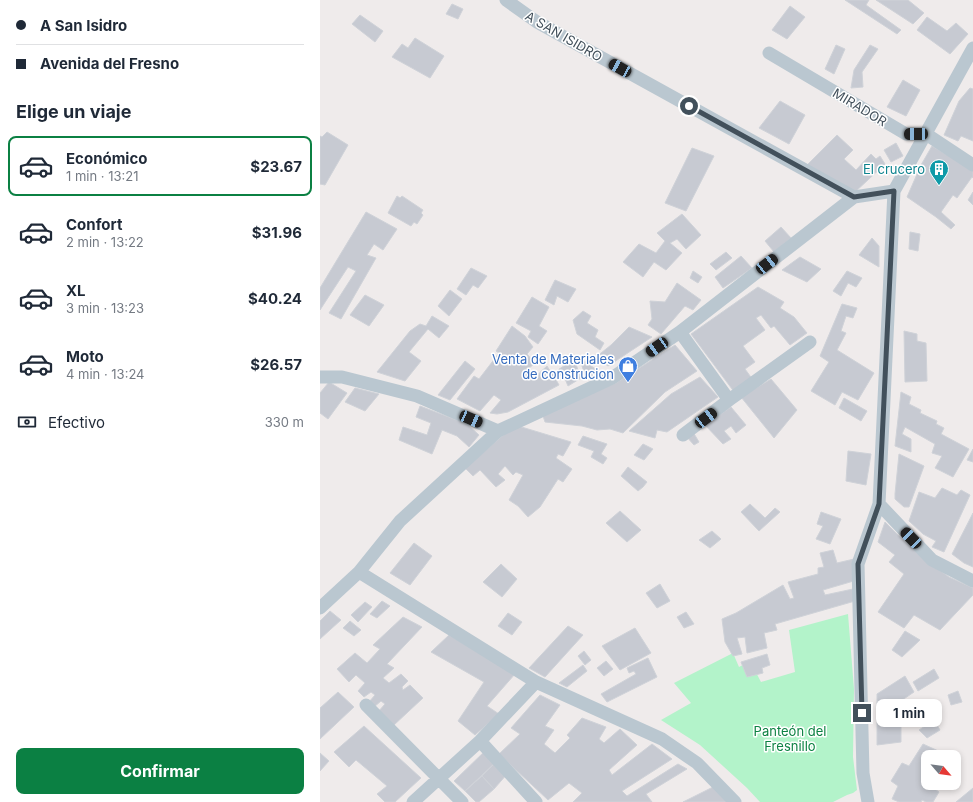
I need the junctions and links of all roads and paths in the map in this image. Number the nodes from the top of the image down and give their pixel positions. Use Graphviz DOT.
graph roads {
  1 [pos="506,0"];
  2 [pos="973,48"];
  3 [pos="769,52"];
  4 [pos="926,134"];
  5 [pos="973,165"];
  6 [pos="894,191"];
  7 [pos="854,197"];
  8 [pos="680,332"];
  9 [pos="810,342"];
  10 [pos="320,378"];
  11 [pos="728,400"];
  12 [pos="498,431"];
  13 [pos="683,435"];
  14 [pos="879,504"];
  15 [pos="359,572"];
  16 [pos="973,581"];
  17 [pos="320,608"];
  18 [pos="536,682"];
  19 [pos="366,706"];
  20 [pos="480,741"];
  21 [pos="439,779"];
  22 [pos="413,802"];
  23 [pos="462,802"];
  24 [pos="536,802"];
  25 [pos="735,802"];
  26 [pos="868,802"];
  1 -- 7 [label="street, A SAN ISIDRO"];
  2 -- 4 [label="street"];
  3 -- 4 [label="street, MIRADOR"];
  4 -- 5 [label="street"];
  4 -- 6 [label="street"];
  6 -- 7 [label="street"];
  6 -- 14 [label="street"];
  7 -- 8 [label="street"];
  8 -- 11 [label="street"];
  8 -- 12 [label="street"];
  9 -- 11 [label="street"];
  10 -- 12 [label="street"];
  11 -- 13 [label="street"];
  12 -- 15 [label="street"];
  14 -- 16 [label="street"];
  14 -- 26 [label="street"];
  15 -- 17 [label="street"];
  15 -- 18 [label="street"];
  18 -- 20 [label="street"];
  18 -- 25 [label="street"];
  19 -- 21 [label="street"];
  20 -- 21 [label="street"];
  20 -- 24 [label="street"];
  21 -- 22 [label="street"];
  21 -- 23 [label="street"];
}
